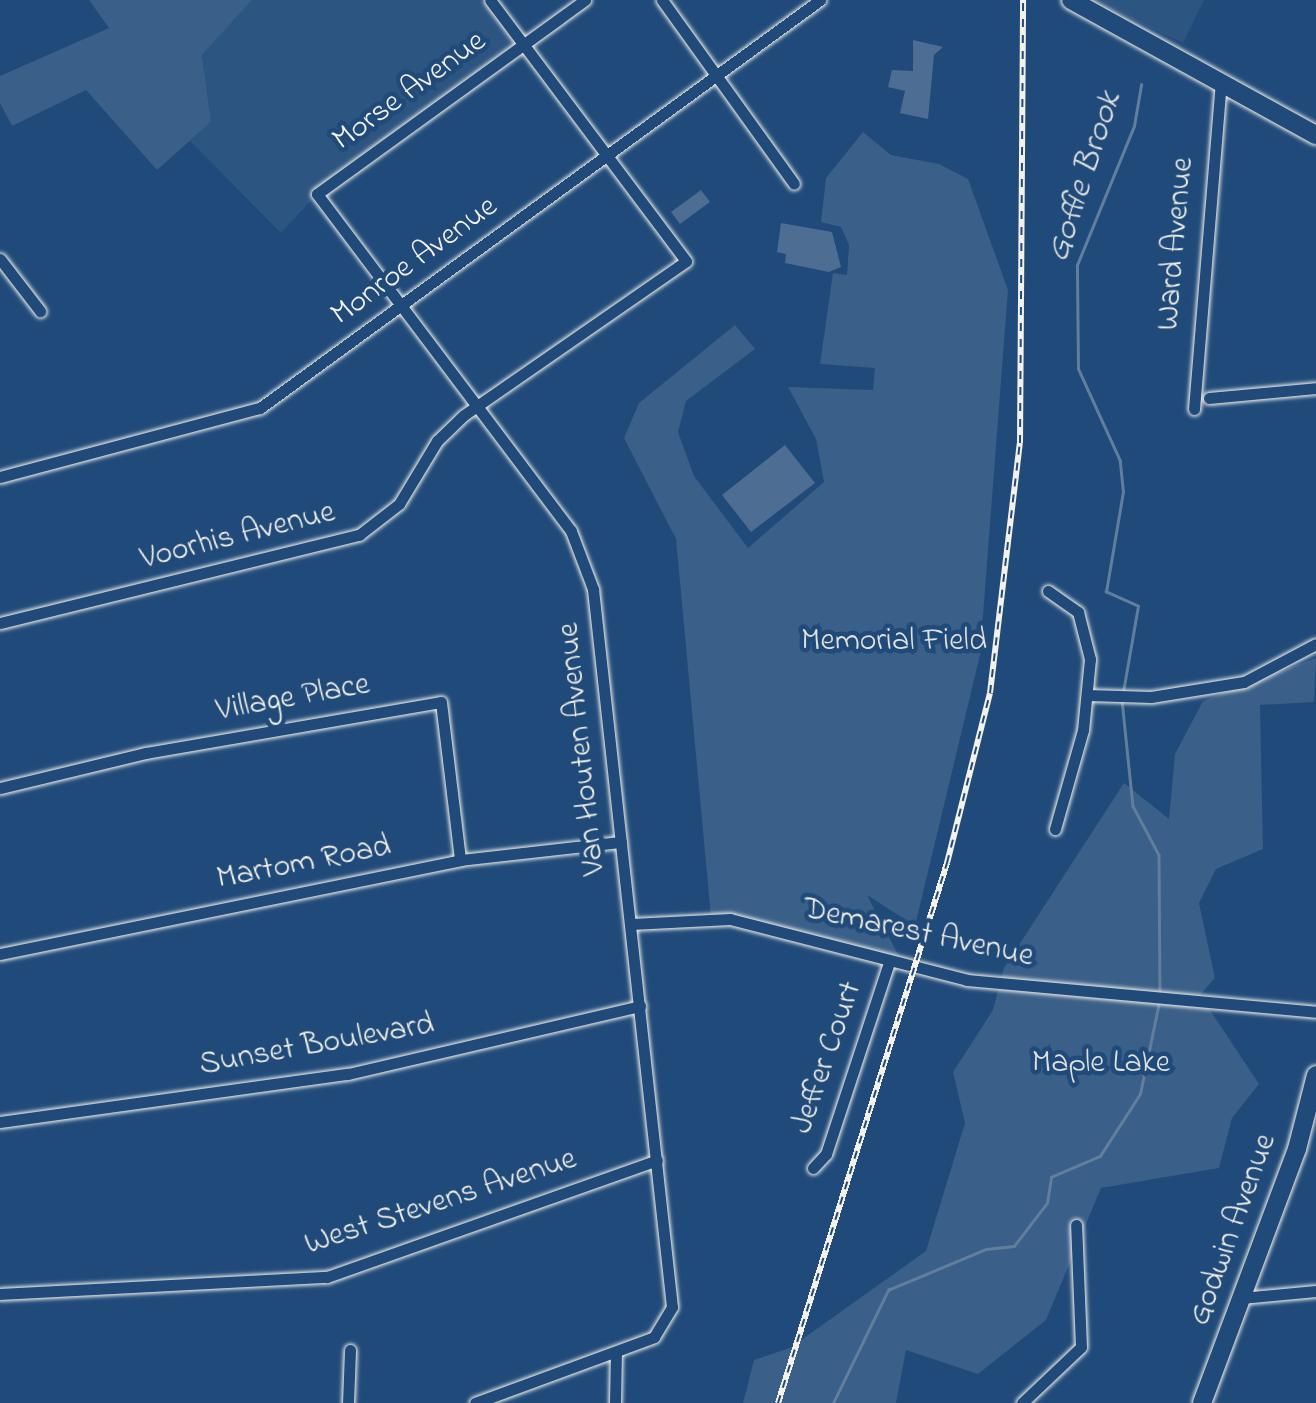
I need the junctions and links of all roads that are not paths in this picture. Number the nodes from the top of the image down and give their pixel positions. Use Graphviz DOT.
graph roads {
  1 [pos="490,0"];
  2 [pos="585,0"];
  3 [pos="662,0"];
  4 [pos="820,0"];
  5 [pos="1071,0"];
  6 [pos="523,45"];
  7 [pos="716,76"];
  8 [pos="1221,83"];
  9 [pos="1316,135"];
  10 [pos="606,156"];
  11 [pos="794,184"];
  12 [pos="317,194"];
  13 [pos="0,259"];
  14 [pos="402,306"];
  15 [pos="40,311"];
  16 [pos="1316,388"];
  17 [pos="1209,398"];
  18 [pos="478,406"];
  19 [pos="1194,409"];
  20 [pos="0,477"];
  21 [pos="1048,591"];
  22 [pos="0,623"];
  23 [pos="1316,644"];
  24 [pos="1088,695"];
  25 [pos="0,788"];
  26 [pos="1055,828"];
  27 [pos="622,842"];
  28 [pos="460,860"];
  29 [pos="631,924"];
  30 [pos="0,954"];
  31 [pos="889,962"];
  32 [pos="640,1006"];
  33 [pos="1316,1012"];
  34 [pos="1316,1075"];
  35 [pos="0,1122"];
  36 [pos="657,1160"];
  37 [pos="813,1168"];
  38 [pos="1076,1225"];
  39 [pos="1316,1291"];
  40 [pos="0,1294"];
  41 [pos="1241,1298"];
  42 [pos="350,1350"];
  43 [pos="616,1353"];
  44 [pos="348,1403"];
  45 [pos="475,1403"];
  46 [pos="615,1403"];
  47 [pos="1022,1403"];
  48 [pos="1202,1403"];
  1 -- 6 [label="street"];
  2 -- 6 [label="street, Morse Avenue"];
  3 -- 7 [label="street"];
  4 -- 7 [label="street, Monroe Avenue"];
  5 -- 8 [label="main road"];
  6 -- 10 [label="street"];
  6 -- 12 [label="street, Morse Avenue"];
  7 -- 10 [label="street, Monroe Avenue"];
  7 -- 11 [label="street"];
  8 -- 9 [label="main road"];
  8 -- 19 [label="street, Ward Avenue"];
  10 -- 14 [label="street, Monroe Avenue"];
  10 -- 18 [label="street, Voorhis Avenue"];
  12 -- 14 [label="street, Van Houten Avenue"];
  13 -- 15 [label="street"];
  14 -- 18 [label="street, Van Houten Avenue"];
  14 -- 20 [label="street, Monroe Avenue"];
  16 -- 17 [label="street"];
  18 -- 22 [label="street, Voorhis Avenue"];
  18 -- 27 [label="street, Van Houten Avenue"];
  21 -- 24 [label="street"];
  23 -- 24 [label="street"];
  24 -- 26 [label="street"];
  25 -- 28 [label="street, Village Place"];
  27 -- 28 [label="street, Martom Road"];
  27 -- 29 [label="street, Van Houten Avenue"];
  28 -- 30 [label="street, Martom Road"];
  29 -- 31 [label="street, Demarest Avenue"];
  29 -- 32 [label="street, Van Houten Avenue"];
  31 -- 33 [label="street, Demarest Avenue"];
  31 -- 37 [label="street, Jeffer Court"];
  32 -- 35 [label="street, Sunset Boulevard"];
  32 -- 36 [label="street, Van Houten Avenue"];
  34 -- 41 [label="main road, Godwin Avenue"];
  36 -- 40 [label="street, West Stevens Avenue"];
  36 -- 43 [label="street, Van Houten Avenue"];
  38 -- 47 [label="street"];
  39 -- 41 [label="street"];
  41 -- 48 [label="main road, Godwin Avenue"];
  42 -- 44 [label="street"];
  43 -- 45 [label="street"];
  43 -- 46 [label="street"];
}
